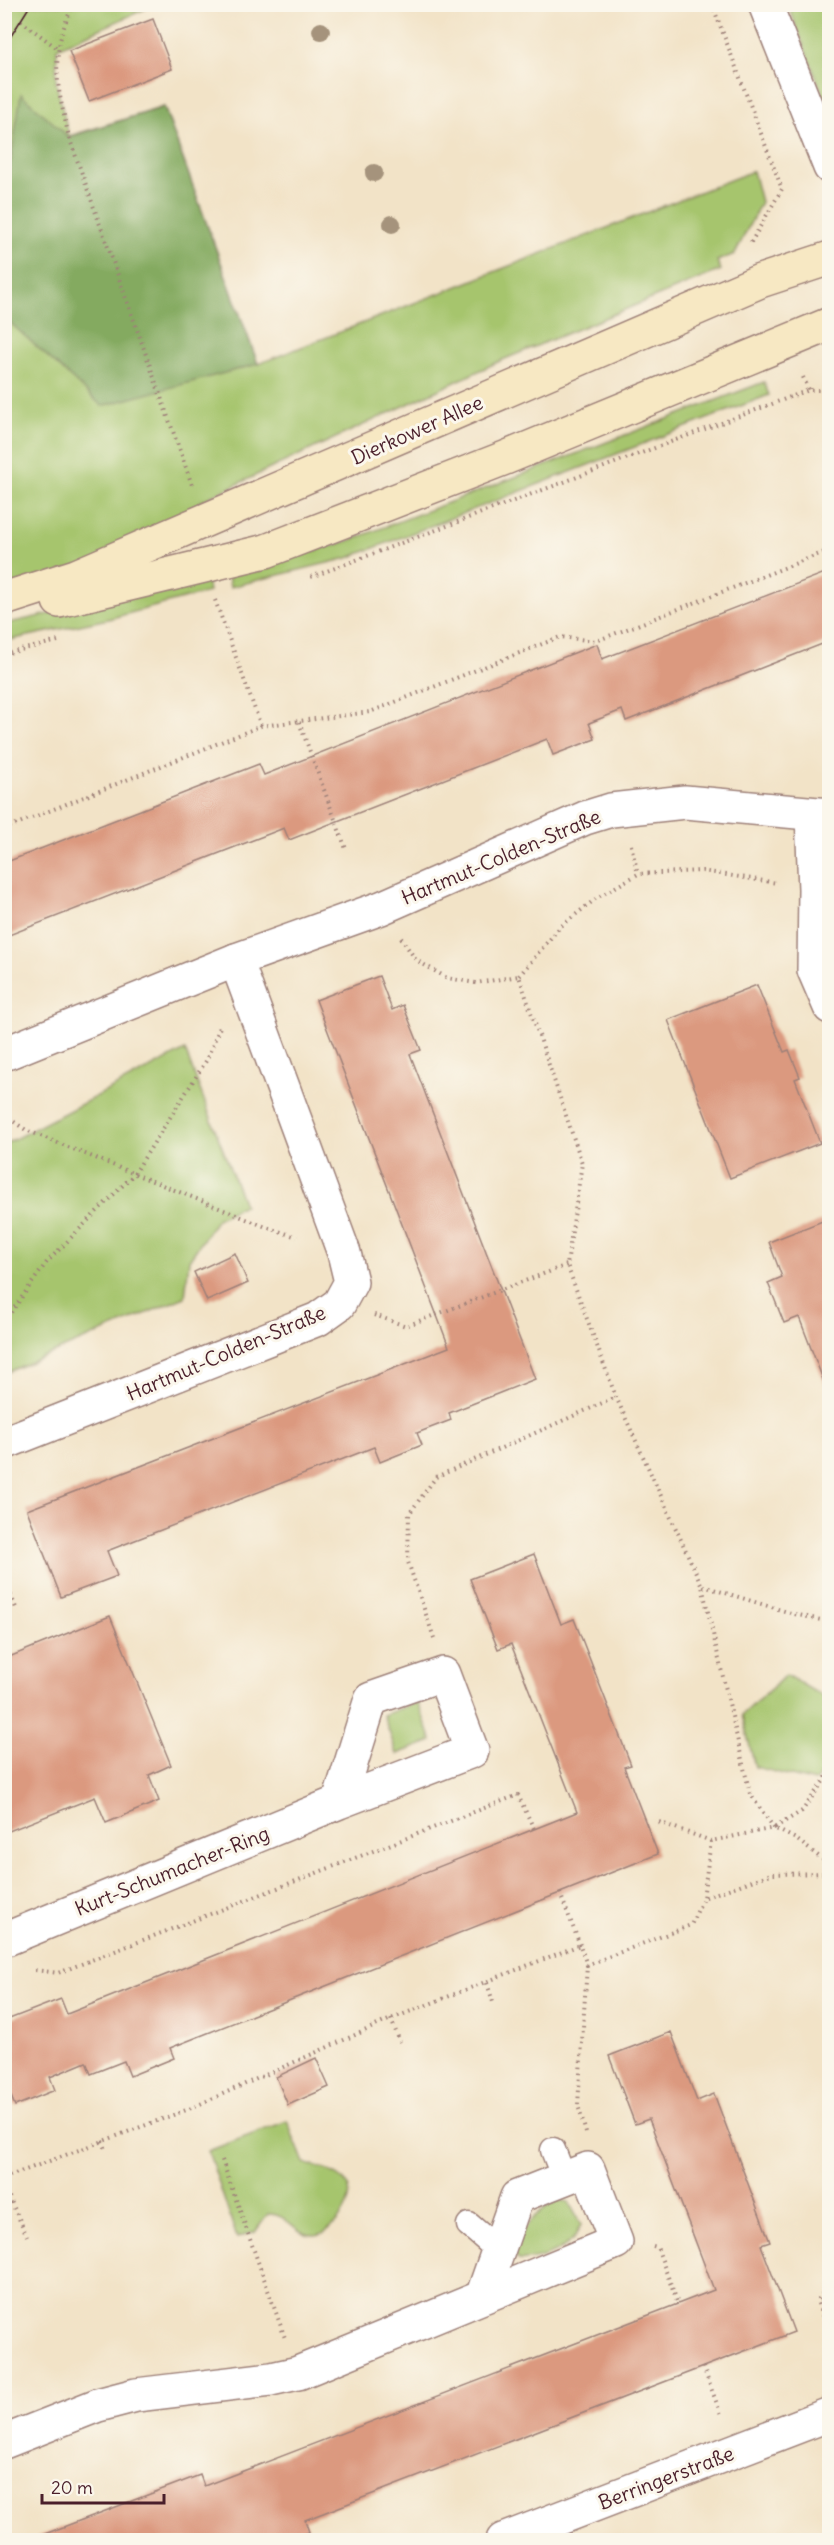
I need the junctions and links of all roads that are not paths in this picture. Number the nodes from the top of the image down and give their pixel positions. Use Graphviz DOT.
graph roads {
  1 [pos="765,4"];
  2 [pos="830,167"];
  3 [pos="830,258"];
  4 [pos="830,324"];
  5 [pos="4,599"];
  6 [pos="4,614"];
  7 [pos="821,815"];
  8 [pos="239,967"];
  9 [pos="830,1007"];
  10 [pos="4,1054"];
  11 [pos="4,1443"];
  12 [pos="339,1802"];
  13 [pos="4,1940"];
  14 [pos="469,2225"];
  15 [pos="498,2250"];
  16 [pos="482,2296"];
  17 [pos="830,2414"];
  18 [pos="4,2442"];
  19 [pos="503,2541"];
  1 -- 2 [label="street"];
  3 -- 5 [label="main road, Dierkower Allee"];
  4 -- 6 [label="main road"];
  7 -- 8 [label="street, Hartmut-Colden-Straße"];
  7 -- 9 [label="street, Hartmut-Colden-Straße"];
  8 -- 10 [label="street, Hartmut-Colden-Straße"];
  8 -- 11 [label="street, Hartmut-Colden-Straße"];
  12 -- 12 [label="street, Kurt-Schumacher-Ring"];
  12 -- 13 [label="street, Kurt-Schumacher-Ring"];
  14 -- 15 [label="lane"];
  15 -- 16 [label="street"];
  15 -- 16 [label="street"];
  16 -- 18 [label="street"];
  17 -- 19 [label="street, Berringerstraße"];
}
